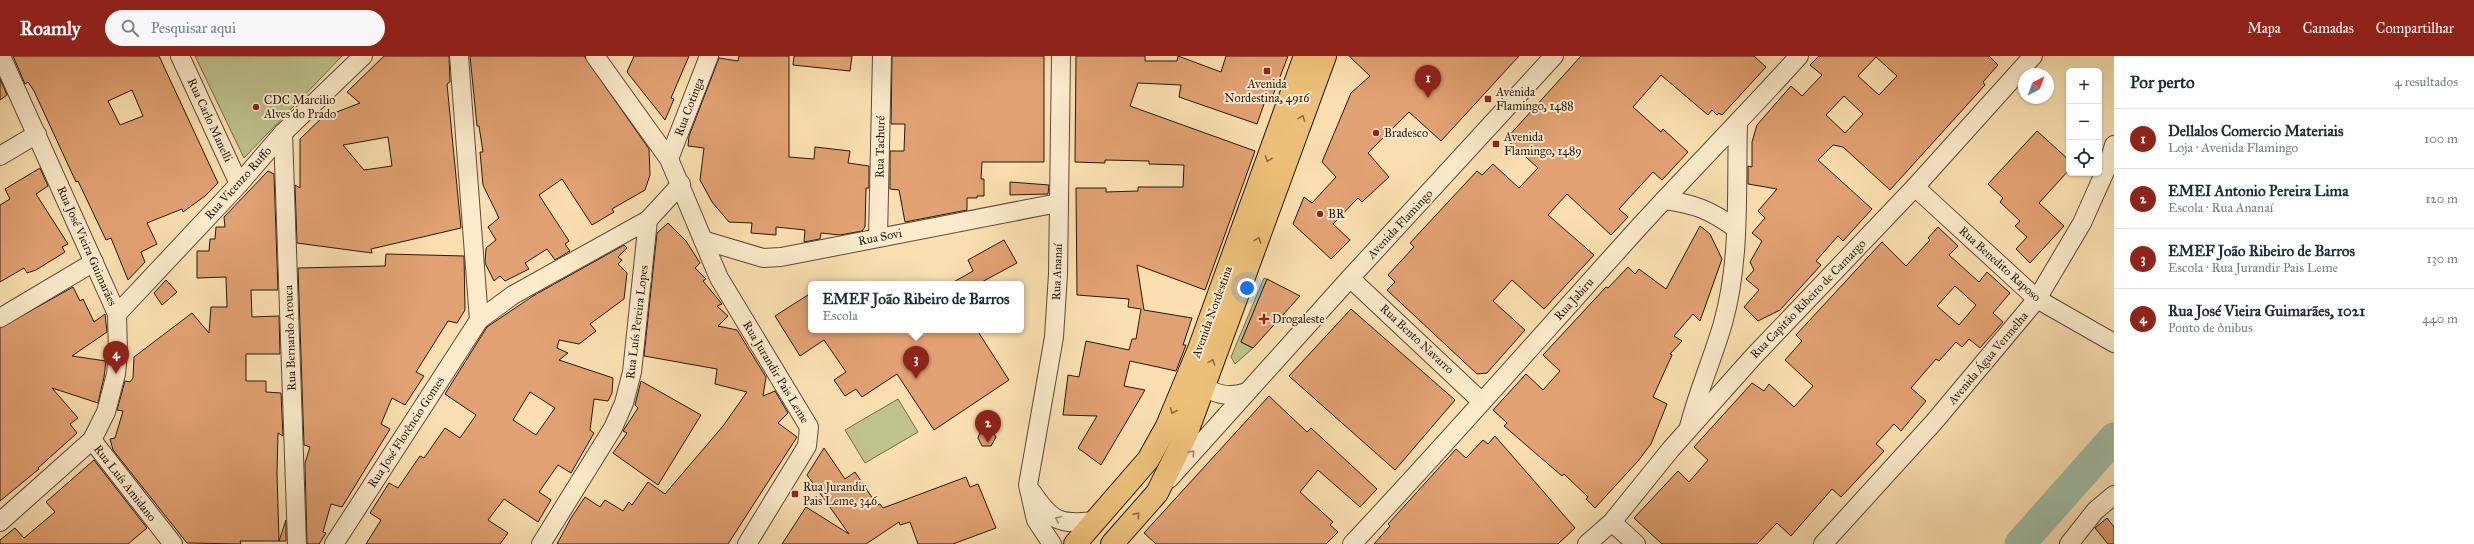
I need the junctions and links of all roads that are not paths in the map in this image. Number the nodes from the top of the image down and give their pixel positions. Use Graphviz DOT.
graph roads {
  1 [pos="1,56"];
  2 [pos="180,56"];
  3 [pos="363,56"];
  4 [pos="459,56"];
  5 [pos="595,56"];
  6 [pos="709,56"];
  7 [pos="882,56"];
  8 [pos="1060,56"];
  9 [pos="1305,56"];
  10 [pos="1325,56"];
  11 [pos="1554,56"];
  12 [pos="1799,56"];
  13 [pos="2033,56"];
  14 [pos="1738,124"];
  15 [pos="283,132"];
  16 [pos="37,134"];
  17 [pos="2114,145"];
  18 [pos="0,156"];
  19 [pos="669,158"];
  20 [pos="239,184"];
  21 [pos="681,184"];
  22 [pos="1915,187"];
  23 [pos="1664,200"];
  24 [pos="1058,203"];
  25 [pos="648,220"];
  26 [pos="1736,228"];
  27 [pos="878,237"];
  28 [pos="703,240"];
  29 [pos="94,262"];
  30 [pos="1350,278"];
  31 [pos="2037,299"];
  32 [pos="117,314"];
  33 [pos="0,318"];
  34 [pos="479,320"];
  35 [pos="2114,343"];
  36 [pos="1195,384"];
  37 [pos="1247,392"];
  38 [pos="1482,402"];
  39 [pos="1689,429"];
  40 [pos="92,440"];
  41 [pos="1028,485"];
  42 [pos="1157,493"];
  43 [pos="2114,495"];
  44 [pos="1096,521"];
  45 [pos="0,522"];
  46 [pos="1612,522"];
  47 [pos="173,544"];
  48 [pos="297,544"];
  49 [pos="334,544"];
  50 [pos="541,544"];
  51 [pos="747,544"];
  52 [pos="1052,544"];
  53 [pos="1075,544"];
  54 [pos="1112,544"];
  55 [pos="1352,544"];
  56 [pos="1586,544"];
  57 [pos="1636,544"];
  58 [pos="1823,544"];
  59 [pos="2069,544"];
  1 -- 16 [label="street, Rua José Vieira Guimarães"];
  2 -- 20 [label="street, Rua Carlo Manelli"];
  3 -- 15 [label="street, Rua Vicenzo Ruffo"];
  4 -- 34 [label="street"];
  5 -- 19 [label="street, Rua Jurandir Pais Leme"];
  6 -- 19 [label="street, Rua Cotinga"];
  7 -- 27 [label="street, Rua Tachuré"];
  8 -- 24 [label="street, Rua Ananaí"];
  9 -- 36 [label="main road, Avenida Nordestina, one-way"];
  36 -- 10 [label="main road, Avenida Nordestina, one-way"];
  11 -- 30 [label="street, Avenida Flamingo"];
  12 -- 14 [label="street, Rua Jabiru"];
  13 -- 22 [label="street, Rua Capitão Ribeiro de Camargo"];
  14 -- 23 [label="street, Rua Jabiru"];
  14 -- 26 [label="street"];
  15 -- 20 [label="street, Rua Vicenzo Ruffo"];
  15 -- 48 [label="street, Rua Bernardo Arouca"];
  16 -- 18 [label="street"];
  16 -- 29 [label="street, Rua José Vieira Guimarães"];
  17 -- 31 [label="street, Avenida Água Vermelha"];
  19 -- 21 [label="street, Rua Jurandir Pais Leme"];
  20 -- 32 [label="street, Rua Vicenzo Ruffo"];
  21 -- 25 [label="street, Rua José Florêncio Gomes"];
  21 -- 28 [label="street, Rua Jurandir Pais Leme"];
  22 -- 31 [label="street, Rua Benedito Raposo"];
  22 -- 39 [label="street, Rua Capitão Ribeiro de Camargo"];
  23 -- 26 [label="street"];
  23 -- 38 [label="street, Rua Jabiru"];
  24 -- 27 [label="street, Rua Sovi"];
  24 -- 41 [label="street, Rua Ananaí"];
  25 -- 34 [label="street, Rua José Florêncio Gomes"];
  25 -- 50 [label="street, Rua Luís Pereira Lopes"];
  26 -- 39 [label="street"];
  27 -- 28 [label="street, Rua Sovi"];
  28 -- 51 [label="street, Rua Jurandir Pais Leme"];
  29 -- 32 [label="street, Rua José Vieira Guimarães"];
  29 -- 33 [label="street"];
  30 -- 37 [label="street, Avenida Flamingo"];
  30 -- 38 [label="street, Rua Bento Navarro"];
  31 -- 35 [label="street, Rua Benedito Raposo"];
  31 -- 58 [label="street, Avenida Água Vermelha"];
  32 -- 40 [label="street, Rua José Vieira Guimarães"];
  34 -- 49 [label="street, Rua José Florêncio Gomes"];
  36 -- 37 [label="street"];
  36 -- 42 [label="main road, Avenida Nordestina"];
  36 -- 44 [label="main road, Avenida Nordestina, one-way"];
  42 -- 37 [label="street, Avenida Flamingo, one-way"];
  38 -- 55 [label="street, Rua Jabiru"];
  39 -- 46 [label="street, Rua Capitão Ribeiro de Camargo"];
  40 -- 45 [label="street, Rua José Vieira Guimarães"];
  40 -- 47 [label="street, Rua Luís Amidano"];
  44 -- 41 [label="street, one-way"];
  41 -- 52 [label="street, Rua Ananaí"];
  54 -- 42 [label="main road, Avenida Nordestina, one-way"];
  43 -- 59 [label="street"];
  44 -- 53 [label="main road, Avenida Nordestina"];
  46 -- 56 [label="street, Rua Capitão Ribeiro de Camargo"];
  46 -- 57 [label="street"];
}
